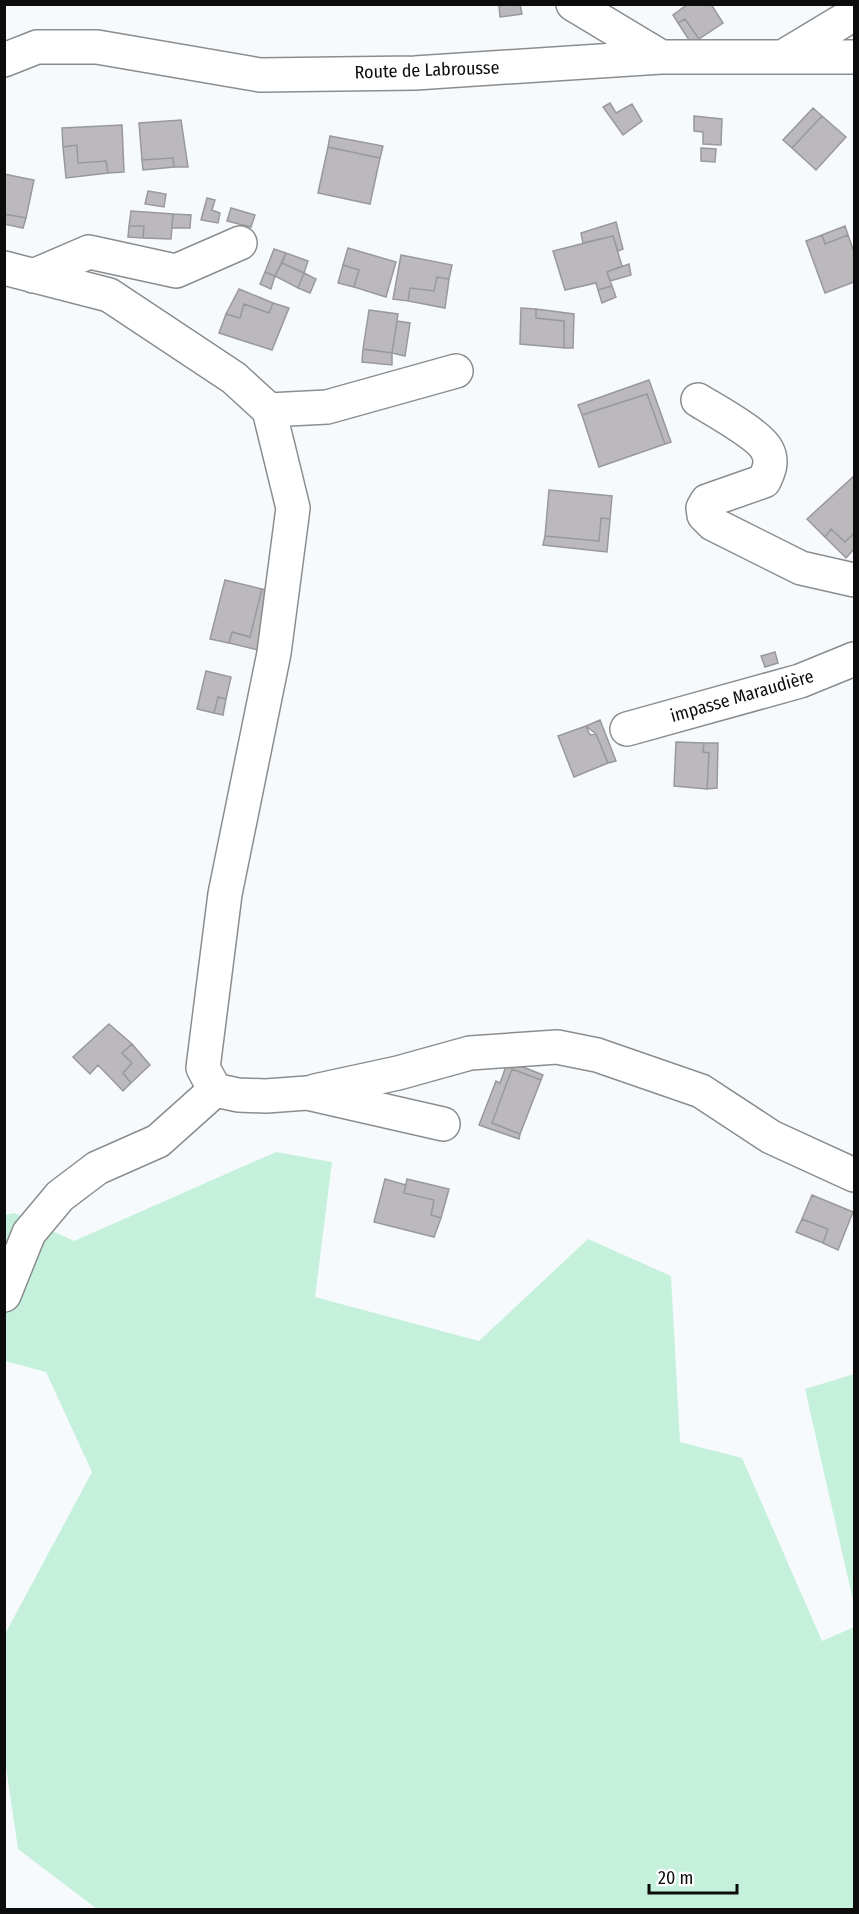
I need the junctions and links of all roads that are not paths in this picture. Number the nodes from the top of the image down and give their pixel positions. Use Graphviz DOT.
graph roads {
  1 [pos="573,4"];
  2 [pos="855,14"];
  3 [pos="785,56"];
  4 [pos="661,57"];
  5 [pos="855,57"];
  6 [pos="4,60"];
  7 [pos="240,243"];
  8 [pos="19,272"];
  9 [pos="456,371"];
  10 [pos="698,400"];
  11 [pos="269,410"];
  12 [pos="855,580"];
  13 [pos="855,659"];
  14 [pos="627,729"];
  15 [pos="215,1090"];
  16 [pos="307,1093"];
  17 [pos="443,1125"];
  18 [pos="855,1175"];
  19 [pos="4,1295"];
  1 -- 4 [label="street"];
  2 -- 3 [label="street"];
  3 -- 4 [label="street, Route de Labrousse"];
  3 -- 5 [label="street, Route de Labrousse"];
  4 -- 6 [label="street, Route de Labrousse"];
  7 -- 8 [label="street"];
  8 -- 11 [label="street"];
  9 -- 11 [label="street"];
  10 -- 12 [label="street"];
  11 -- 15 [label="street"];
  13 -- 14 [label="street, impasse Maraudière"];
  15 -- 16 [label="street"];
  15 -- 19 [label="street"];
  16 -- 17 [label="street"];
  16 -- 18 [label="street"];
}
